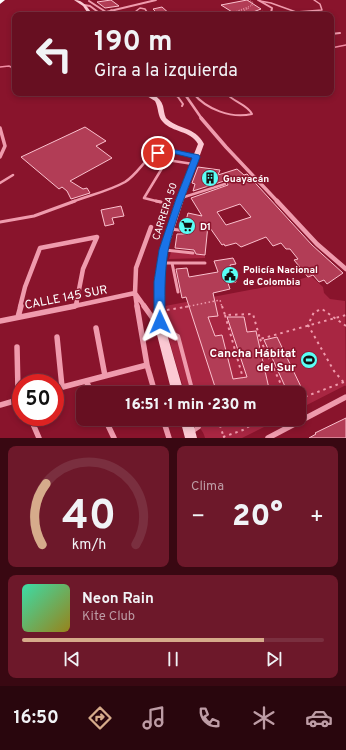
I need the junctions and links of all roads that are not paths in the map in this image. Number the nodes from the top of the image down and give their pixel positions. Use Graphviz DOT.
graph roads {
  1 [pos="2,0"];
  2 [pos="76,0"];
  3 [pos="156,0"];
  4 [pos="314,0"];
  5 [pos="89,1"];
  6 [pos="259,1"];
  7 [pos="0,2"];
  8 [pos="84,5"];
  9 [pos="111,10"];
  10 [pos="89,12"];
  11 [pos="99,12"];
  12 [pos="106,12"];
  13 [pos="117,12"];
  14 [pos="134,12"];
  15 [pos="147,12"];
  16 [pos="271,12"];
  17 [pos="340,33"];
  18 [pos="334,34"];
  19 [pos="152,96"];
  20 [pos="176,96"];
  21 [pos="186,96"];
  22 [pos="195,96"];
  23 [pos="229,96"];
  24 [pos="182,106"];
  25 [pos="0,128"];
  26 [pos="0,157"];
  27 [pos="195,160"];
  28 [pos="13,175"];
  29 [pos="0,180"];
  30 [pos="5,180"];
  31 [pos="0,183"];
  32 [pos="225,184"];
  33 [pos="180,199"];
  34 [pos="161,202"];
  35 [pos="0,222"];
  36 [pos="151,227"];
  37 [pos="170,229"];
  38 [pos="188,231"];
  39 [pos="164,250"];
  40 [pos="193,253"];
  41 [pos="161,263"];
  42 [pos="172,263"];
  43 [pos="206,263"];
  44 [pos="346,269"];
  45 [pos="178,292"];
  46 [pos="135,293"];
  47 [pos="76,305"];
  48 [pos="18,317"];
  49 [pos="0,321"];
  50 [pos="160,327"];
  51 [pos="96,328"];
  52 [pos="57,337"];
  53 [pos="17,347"];
  54 [pos="147,365"];
  55 [pos="18,374"];
  56 [pos="61,374"];
  57 [pos="105,376"];
  58 [pos="86,381"];
  59 [pos="64,386"];
  60 [pos="88,386"];
  61 [pos="153,386"];
  62 [pos="176,386"];
  63 [pos="191,386"];
  64 [pos="346,397"];
  65 [pos="12,401"];
  66 [pos="0,405"];
  67 [pos="34,426"];
  68 [pos="108,426"];
  69 [pos="165,426"];
  70 [pos="188,426"];
  71 [pos="199,426"];
  72 [pos="191,436"];
  73 [pos="39,438"];
  74 [pos="114,438"];
  75 [pos="169,438"];
  76 [pos="268,438"];
  1 -- 7 [label="highway"];
  2 -- 8 [label="main road"];
  3 -- 9 [label="street"];
  4 -- 6 [label="lane"];
  5 -- 12 [label="street"];
  6 -- 16 [label="street"];
  8 -- 10 [label="main road"];
  8 -- 11 [label="street"];
  9 -- 12 [label="street"];
  9 -- 13 [label="lane"];
  14 -- 15 [label="lane"];
  17 -- 18 [label="street"];
  19 -- 27 [label="main road, CARRERA 50"];
  20 -- 24 [label="lane"];
  21 -- 44 [label="street"];
  22 -- 23 [label="lane"];
  25 -- 26 [label="street"];
  27 -- 33 [label="main road, CARRERA 50"];
  27 -- 34 [label="lane"];
  27 -- 35 [label="lane"];
  28 -- 30 [label="lane"];
  29 -- 30 [label="lane"];
  30 -- 31 [label="lane"];
  32 -- 33 [label="lane"];
  33 -- 37 [label="main road, CARRERA 50"];
  36 -- 46 [label="street, CARRERA 50"];
  37 -- 38 [label="lane"];
  37 -- 39 [label="main road, CARRERA 50"];
  39 -- 40 [label="lane"];
  39 -- 41 [label="main road, CARRERA 50"];
  41 -- 42 [label="lane"];
  41 -- 50 [label="main road, CARRERA 50"];
  42 -- 43 [label="lane"];
  42 -- 45 [label="lane"];
  46 -- 47 [label="street, CALLE 145 SUR"];
  46 -- 50 [label="street"];
  46 -- 54 [label="street, CARRERA 50"];
  47 -- 48 [label="street, CALLE 145 SUR"];
  47 -- 48 [label="street"];
  48 -- 49 [label="street, CALLE 145 SUR"];
  50 -- 62 [label="main road, CARRERA 50"];
  50 -- 63 [label="lane"];
  51 -- 57 [label="street"];
  52 -- 56 [label="street"];
  53 -- 55 [label="street"];
  54 -- 57 [label="street"];
  54 -- 61 [label="street, CARRERA 50"];
  57 -- 58 [label="street"];
  58 -- 59 [label="street"];
  58 -- 60 [label="street"];
  64 -- 76 [label="street"];
  65 -- 66 [label="street"];
  67 -- 73 [label="street"];
  68 -- 74 [label="street"];
  69 -- 75 [label="street"];
  70 -- 72 [label="main road"];
  71 -- 72 [label="lane"];
}
